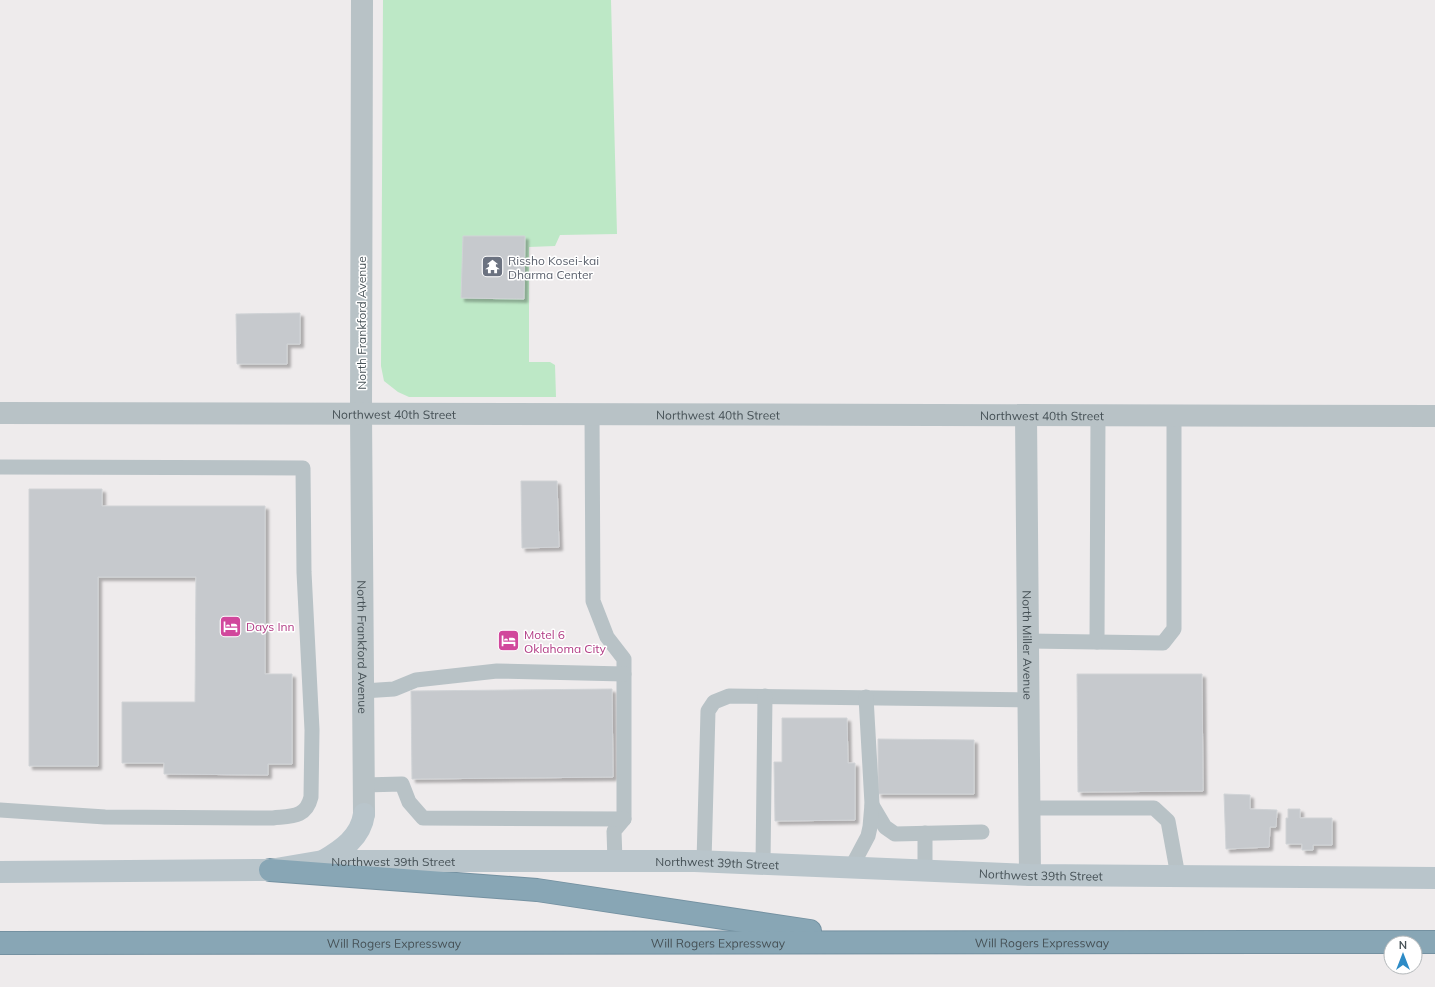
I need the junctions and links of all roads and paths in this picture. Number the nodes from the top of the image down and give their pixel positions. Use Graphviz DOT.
graph roads {
  1 [pos="362,0"];
  2 [pos="0,413"];
  3 [pos="361,413"];
  4 [pos="592,414"];
  5 [pos="1026,415"];
  6 [pos="1098,416"];
  7 [pos="1174,416"];
  8 [pos="1435,416"];
  9 [pos="0,467"];
  10 [pos="1030,641"];
  11 [pos="1097,642"];
  12 [pos="624,674"];
  13 [pos="363,691"];
  14 [pos="765,696"];
  15 [pos="866,697"];
  16 [pos="1030,700"];
  17 [pos="364,784"];
  18 [pos="872,804"];
  19 [pos="1030,808"];
  20 [pos="0,810"];
  21 [pos="364,814"];
  22 [pos="624,819"];
  23 [pos="982,832"];
  24 [pos="925,833"];
  25 [pos="323,861"];
  26 [pos="615,861"];
  27 [pos="704,862"];
  28 [pos="763,864"];
  29 [pos="851,868"];
  30 [pos="270,870"];
  31 [pos="925,870"];
  32 [pos="0,872"];
  33 [pos="1030,875"];
  34 [pos="1178,876"];
  35 [pos="1435,878"];
  36 [pos="882,942"];
  37 [pos="1435,942"];
  38 [pos="0,943"];
  1 -- 3 [label="street, North Frankford Avenue"];
  2 -- 3 [label="street, Northwest 40th Street"];
  3 -- 4 [label="street, Northwest 40th Street"];
  3 -- 13 [label="street, North Frankford Avenue"];
  4 -- 5 [label="street, Northwest 40th Street"];
  4 -- 12 [label="lane"];
  5 -- 6 [label="street, Northwest 40th Street"];
  5 -- 10 [label="street, North Miller Avenue"];
  6 -- 7 [label="street, Northwest 40th Street"];
  6 -- 11 [label="lane"];
  7 -- 8 [label="street, Northwest 40th Street"];
  7 -- 11 [label="lane"];
  9 -- 20 [label="lane"];
  10 -- 11 [label="lane"];
  10 -- 16 [label="street, North Miller Avenue"];
  12 -- 13 [label="lane"];
  12 -- 22 [label="lane"];
  13 -- 17 [label="street, North Frankford Avenue"];
  14 -- 15 [label="lane"];
  14 -- 27 [label="lane"];
  14 -- 28 [label="lane"];
  15 -- 16 [label="lane"];
  15 -- 18 [label="lane"];
  16 -- 19 [label="street, North Miller Avenue"];
  17 -- 21 [label="street, North Frankford Avenue"];
  17 -- 22 [label="lane"];
  18 -- 24 [label="lane"];
  18 -- 29 [label="lane"];
  19 -- 33 [label="street, North Miller Avenue"];
  19 -- 34 [label="lane"];
  21 -- 25 [label="main road"];
  22 -- 26 [label="lane"];
  23 -- 24 [label="lane"];
  24 -- 31 [label="lane"];
  25 -- 26 [label="main road, Northwest 39th Street"];
  25 -- 30 [label="main road, Northwest 39th Street"];
  26 -- 27 [label="main road, Northwest 39th Street"];
  27 -- 28 [label="main road, Northwest 39th Street"];
  28 -- 29 [label="main road, Northwest 39th Street"];
  29 -- 31 [label="main road, Northwest 39th Street"];
  30 -- 32 [label="main road, Northwest 39th Street"];
  30 -- 36 [label="highway"];
  31 -- 33 [label="main road, Northwest 39th Street"];
  33 -- 34 [label="main road, Northwest 39th Street"];
  34 -- 35 [label="main road, Northwest 39th Street"];
  36 -- 37 [label="highway, Will Rogers Expressway"];
  36 -- 38 [label="highway, Will Rogers Expressway"];
}
